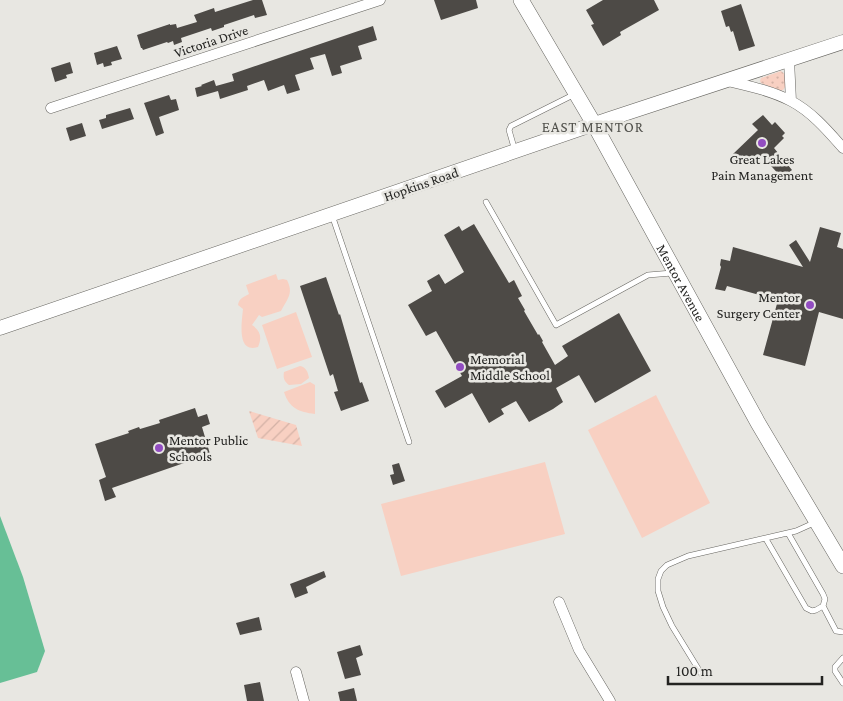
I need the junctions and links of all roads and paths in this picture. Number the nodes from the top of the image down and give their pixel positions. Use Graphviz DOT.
graph roads {
  1 [pos="380,0"];
  2 [pos="521,0"];
  3 [pos="843,42"];
  4 [pos="790,60"];
  5 [pos="727,80"];
  6 [pos="576,93"];
  7 [pos="791,101"];
  8 [pos="51,108"];
  9 [pos="594,124"];
  10 [pos="843,148"];
  11 [pos="515,152"];
  12 [pos="486,202"];
  13 [pos="332,215"];
  14 [pos="675,273"];
  15 [pos="0,328"];
  16 [pos="409,442"];
  17 [pos="817,522"];
  18 [pos="788,533"];
  19 [pos="766,539"];
  20 [pos="843,566"];
  21 [pos="559,602"];
  22 [pos="822,606"];
  23 [pos="843,632"];
  24 [pos="843,658"];
  25 [pos="296,672"];
  26 [pos="702,675"];
  27 [pos="843,683"];
  28 [pos="304,701"];
  29 [pos="610,701"];
  1 -- 8 [label="street, Victoria Drive"];
  2 -- 6 [label="main road, Mentor Avenue"];
  3 -- 4 [label="street, Hopkins Road"];
  4 -- 5 [label="street, Hopkins Road"];
  4 -- 7 [label="street"];
  5 -- 7 [label="street"];
  5 -- 9 [label="street, Hopkins Road"];
  6 -- 9 [label="main road, Mentor Avenue"];
  6 -- 11 [label="lane"];
  7 -- 10 [label="street"];
  9 -- 11 [label="street, Hopkins Road"];
  9 -- 14 [label="main road, Mentor Avenue"];
  11 -- 13 [label="street, Hopkins Road"];
  12 -- 14 [label="lane"];
  13 -- 15 [label="street, Hopkins Road"];
  13 -- 16 [label="lane"];
  14 -- 17 [label="main road, Mentor Avenue"];
  17 -- 18 [label="lane"];
  17 -- 20 [label="main road, Mentor Avenue"];
  18 -- 19 [label="lane"];
  18 -- 22 [label="lane"];
  19 -- 22 [label="lane"];
  19 -- 26 [label="lane"];
  21 -- 29 [label="street"];
  22 -- 23 [label="lane"];
  24 -- 27 [label="lane"];
  25 -- 28 [label="street"];
}
